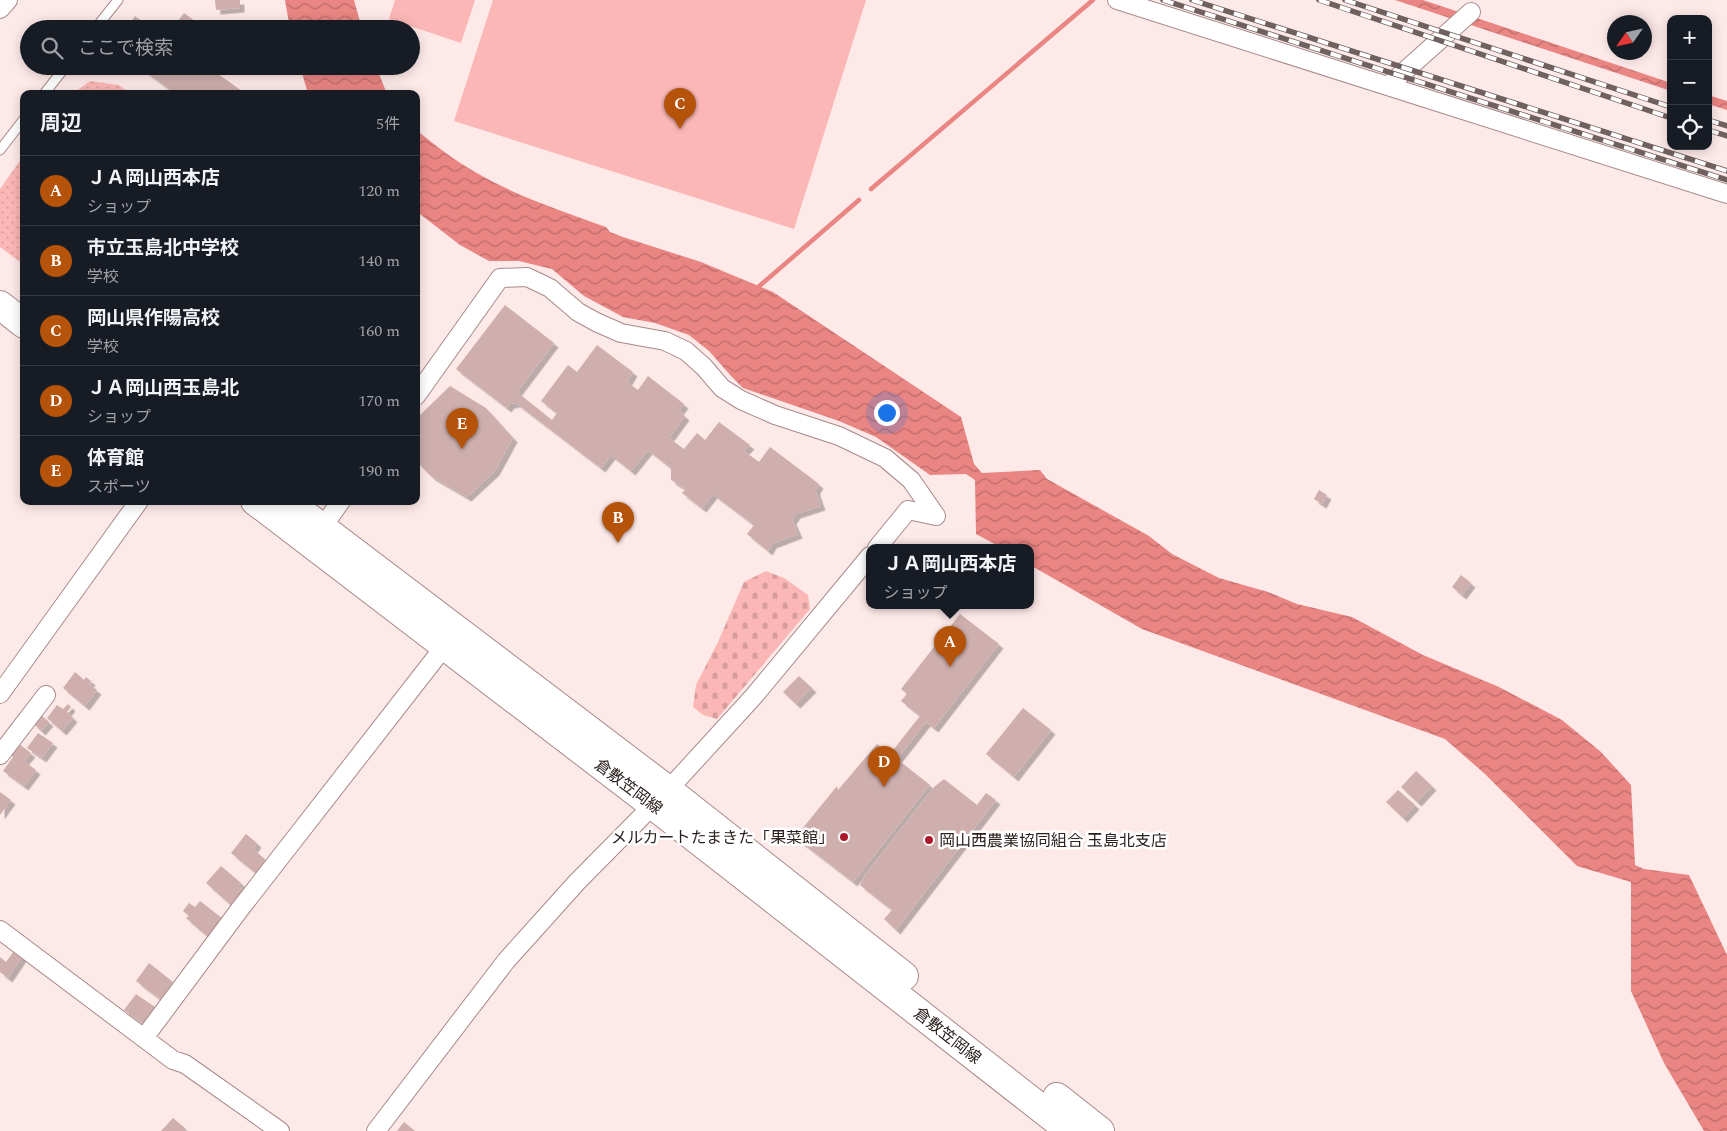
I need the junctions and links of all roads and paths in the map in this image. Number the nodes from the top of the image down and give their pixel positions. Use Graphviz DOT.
graph roads {
  1 [pos="8,0"];
  2 [pos="118,0"];
  3 [pos="1117,0"];
  4 [pos="0,9"];
  5 [pos="1466,16"];
  6 [pos="102,20"];
  7 [pos="59,75"];
  8 [pos="1388,86"];
  9 [pos="47,90"];
  10 [pos="20,125"];
  11 [pos="0,150"];
  12 [pos="1727,194"];
  13 [pos="0,284"];
  14 [pos="20,299"];
  15 [pos="0,305"];
  16 [pos="20,321"];
  17 [pos="420,390"];
  18 [pos="136,505"];
  19 [pos="262,505"];
  20 [pos="290,505"];
  21 [pos="338,505"];
  22 [pos="314,534"];
  23 [pos="880,544"];
  24 [pos="866,561"];
  25 [pos="451,639"];
  26 [pos="0,694"];
  27 [pos="46,695"];
  28 [pos="0,755"];
  29 [pos="660,798"];
  30 [pos="0,930"];
  31 [pos="144,1038"];
  32 [pos="280,1131"];
  33 [pos="376,1131"];
  34 [pos="1070,1131"];
  35 [pos="1100,1131"];
  1 -- 4 [label="street"];
  2 -- 6 [label="lane"];
  3 -- 8 [label="street"];
  5 -- 8 [label="street"];
  7 -- 9 [label="lane"];
  8 -- 12 [label="street"];
  10 -- 11 [label="lane"];
  13 -- 14 [label="main road"];
  15 -- 16 [label="main road"];
  17 -- 23 [label="street"];
  18 -- 26 [label="street"];
  19 -- 22 [label="main road, 倉敷笠岡線"];
  20 -- 22 [label="main road, 倉敷笠岡線"];
  21 -- 22 [label="street"];
  22 -- 25 [label="main road, 倉敷笠岡線"];
  24 -- 29 [label="street"];
  25 -- 29 [label="main road, 倉敷笠岡線"];
  25 -- 31 [label="street"];
  27 -- 28 [label="street"];
  29 -- 33 [label="street"];
  29 -- 34 [label="main road, 倉敷笠岡線"];
  29 -- 35 [label="main road, 倉敷笠岡線"];
  30 -- 31 [label="street"];
  31 -- 32 [label="street"];
}
